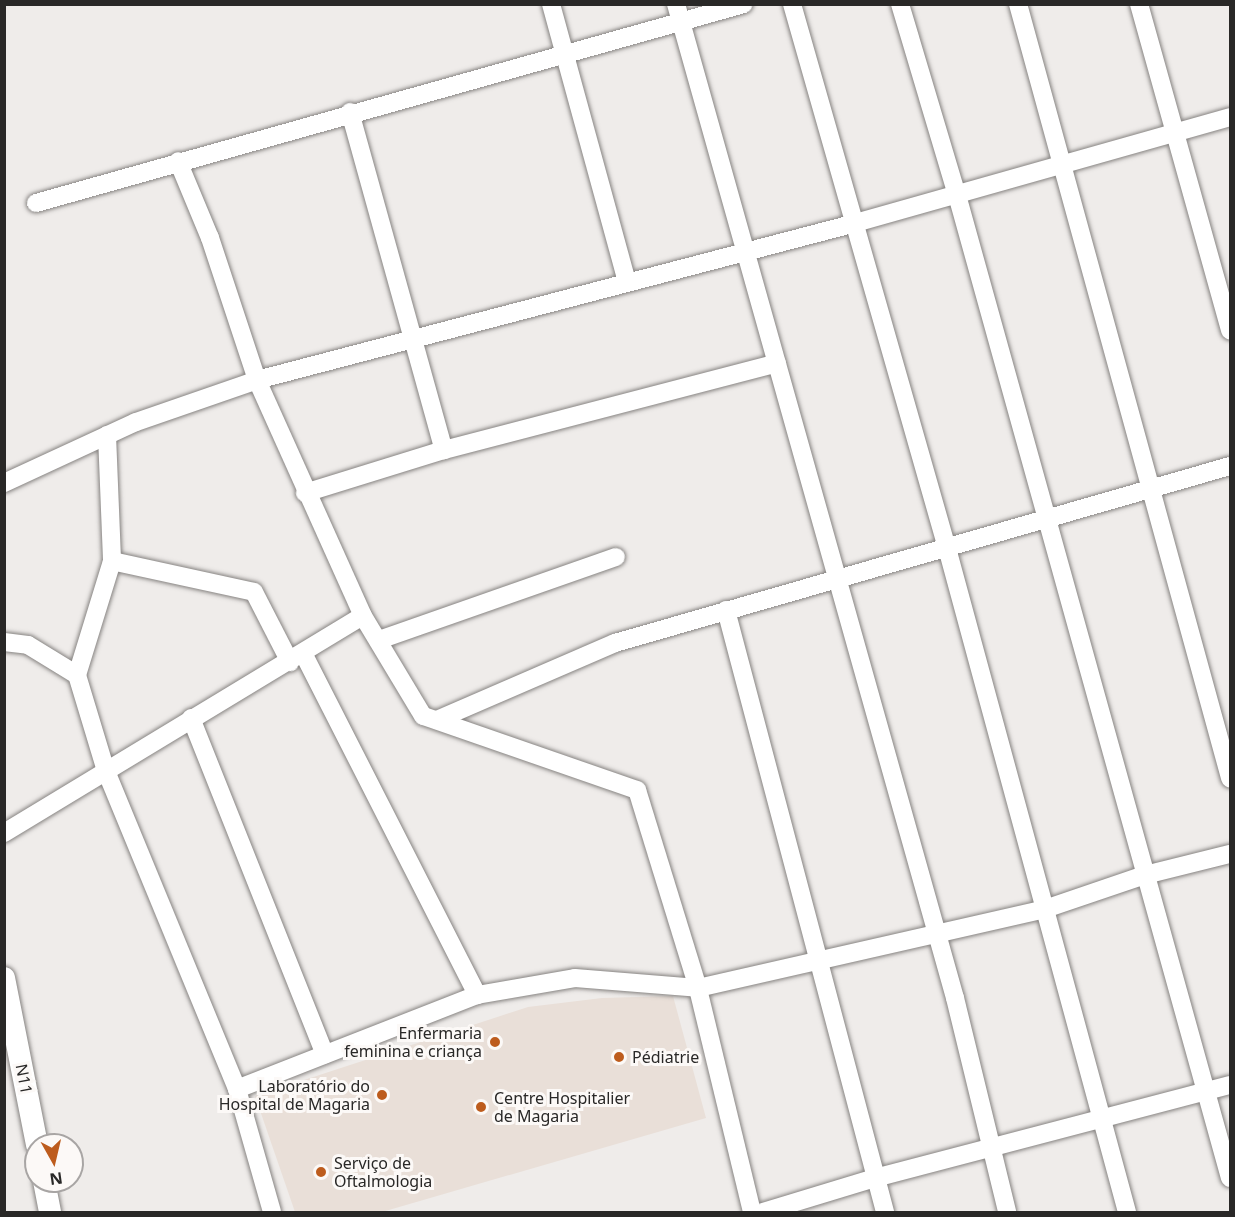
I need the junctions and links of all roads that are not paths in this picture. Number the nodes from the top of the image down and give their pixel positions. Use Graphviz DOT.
graph roads {
  1 [pos="551,4"];
  2 [pos="744,4"];
  3 [pos="792,4"];
  4 [pos="900,4"];
  5 [pos="1018,4"];
  6 [pos="1139,4"];
  7 [pos="678,13"];
  8 [pos="563,54"];
  9 [pos="350,112"];
  10 [pos="1230,117"];
  11 [pos="1174,132"];
  12 [pos="178,160"];
  13 [pos="1064,165"];
  14 [pos="957,195"];
  15 [pos="36,203"];
  16 [pos="852,224"];
  17 [pos="745,251"];
  18 [pos="627,281"];
  19 [pos="1230,331"];
  20 [pos="415,338"];
  21 [pos="777,363"];
  22 [pos="257,380"];
  23 [pos="107,435"];
  24 [pos="444,450"];
  25 [pos="1230,466"];
  26 [pos="4,483"];
  27 [pos="1153,491"];
  28 [pos="305,493"];
  29 [pos="1047,517"];
  30 [pos="947,548"];
  31 [pos="616,557"];
  32 [pos="112,561"];
  33 [pos="837,578"];
  34 [pos="726,610"];
  35 [pos="363,616"];
  36 [pos="379,640"];
  37 [pos="4,642"];
  38 [pos="28,645"];
  39 [pos="4,654"];
  40 [pos="296,657"];
  41 [pos="77,675"];
  42 [pos="191,717"];
  43 [pos="437,720"];
  44 [pos="106,771"];
  45 [pos="1230,778"];
  46 [pos="4,833"];
  47 [pos="1230,854"];
  48 [pos="1145,875"];
  49 [pos="1042,910"];
  50 [pos="937,932"];
  51 [pos="819,963"];
  52 [pos="4,978"];
  53 [pos="698,988"];
  54 [pos="477,995"];
  55 [pos="326,1054"];
  56 [pos="1230,1085"];
  57 [pos="237,1089"];
  58 [pos="1207,1092"];
  59 [pos="1100,1122"];
  60 [pos="35,1133"];
  61 [pos="994,1146"];
  62 [pos="875,1178"];
  63 [pos="1230,1178"];
  64 [pos="46,1193"];
  65 [pos="50,1212"];
  66 [pos="273,1212"];
  67 [pos="752,1212"];
  68 [pos="763,1212"];
  69 [pos="885,1212"];
  70 [pos="1007,1212"];
  71 [pos="1127,1212"];
  1 -- 8 [label="street"];
  2 -- 7 [label="street"];
  3 -- 16 [label="street"];
  4 -- 14 [label="street"];
  5 -- 13 [label="street"];
  6 -- 11 [label="street"];
  7 -- 8 [label="street"];
  7 -- 17 [label="street"];
  8 -- 9 [label="street"];
  8 -- 18 [label="street"];
  9 -- 12 [label="street"];
  9 -- 20 [label="street"];
  10 -- 11 [label="street"];
  11 -- 13 [label="street"];
  11 -- 19 [label="street"];
  12 -- 15 [label="street"];
  12 -- 22 [label="street"];
  13 -- 14 [label="street"];
  13 -- 27 [label="street"];
  14 -- 16 [label="street"];
  14 -- 29 [label="street"];
  16 -- 17 [label="street"];
  16 -- 30 [label="street"];
  17 -- 18 [label="street"];
  17 -- 21 [label="street"];
  18 -- 20 [label="street"];
  20 -- 22 [label="street"];
  20 -- 24 [label="street"];
  21 -- 24 [label="street"];
  21 -- 33 [label="street"];
  22 -- 23 [label="street"];
  22 -- 28 [label="street"];
  23 -- 26 [label="street"];
  23 -- 32 [label="street"];
  24 -- 28 [label="street"];
  25 -- 27 [label="street"];
  27 -- 29 [label="street"];
  27 -- 45 [label="street"];
  28 -- 35 [label="street"];
  29 -- 30 [label="street"];
  29 -- 48 [label="street"];
  30 -- 33 [label="street"];
  30 -- 49 [label="street"];
  31 -- 36 [label="street"];
  32 -- 40 [label="street"];
  32 -- 41 [label="street"];
  33 -- 34 [label="street"];
  33 -- 50 [label="street"];
  34 -- 43 [label="street"];
  34 -- 51 [label="street"];
  35 -- 36 [label="street"];
  35 -- 40 [label="street"];
  36 -- 43 [label="street"];
  37 -- 38 [label="street"];
  38 -- 39 [label="street"];
  38 -- 41 [label="street"];
  40 -- 42 [label="street"];
  40 -- 54 [label="street"];
  41 -- 44 [label="street"];
  42 -- 44 [label="street"];
  42 -- 55 [label="street"];
  43 -- 53 [label="street"];
  44 -- 46 [label="street"];
  44 -- 57 [label="street"];
  47 -- 48 [label="street"];
  48 -- 49 [label="street"];
  48 -- 58 [label="street"];
  49 -- 50 [label="street"];
  49 -- 59 [label="street"];
  50 -- 51 [label="street"];
  50 -- 61 [label="street"];
  51 -- 53 [label="street"];
  51 -- 62 [label="street"];
  52 -- 60 [label="main road, N11"];
  53 -- 54 [label="street"];
  53 -- 67 [label="street"];
  54 -- 55 [label="street"];
  55 -- 57 [label="street"];
  56 -- 58 [label="street"];
  57 -- 66 [label="street"];
  58 -- 59 [label="street"];
  58 -- 63 [label="street"];
  59 -- 61 [label="street"];
  59 -- 71 [label="street"];
  61 -- 62 [label="street"];
  61 -- 70 [label="street"];
  62 -- 68 [label="street"];
  62 -- 69 [label="street"];
  64 -- 65 [label="main road"];
}
